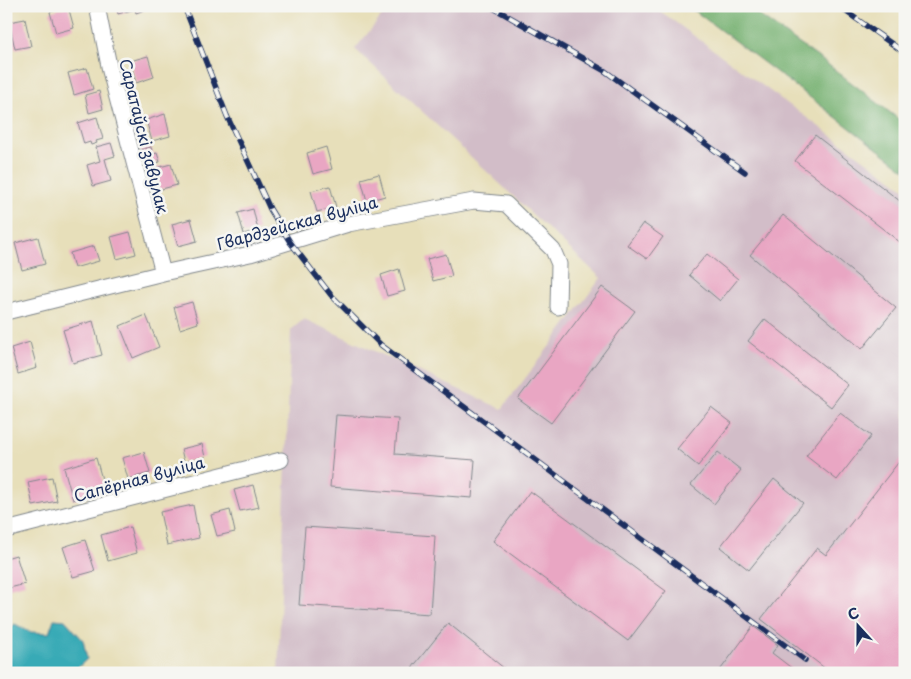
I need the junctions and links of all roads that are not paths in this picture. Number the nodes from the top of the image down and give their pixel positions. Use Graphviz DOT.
graph roads {
  1 [pos="97,6"];
  2 [pos="162,273"];
  3 [pos="558,307"];
  4 [pos="6,312"];
  5 [pos="282,460"];
  6 [pos="6,530"];
  1 -- 2 [label="street, Саратаўскі завулак"];
  2 -- 3 [label="street, Гвардзейская вуліца"];
  2 -- 4 [label="street, Гвардзейская вуліца"];
  5 -- 6 [label="street, Сапёрная вуліца"];
}
